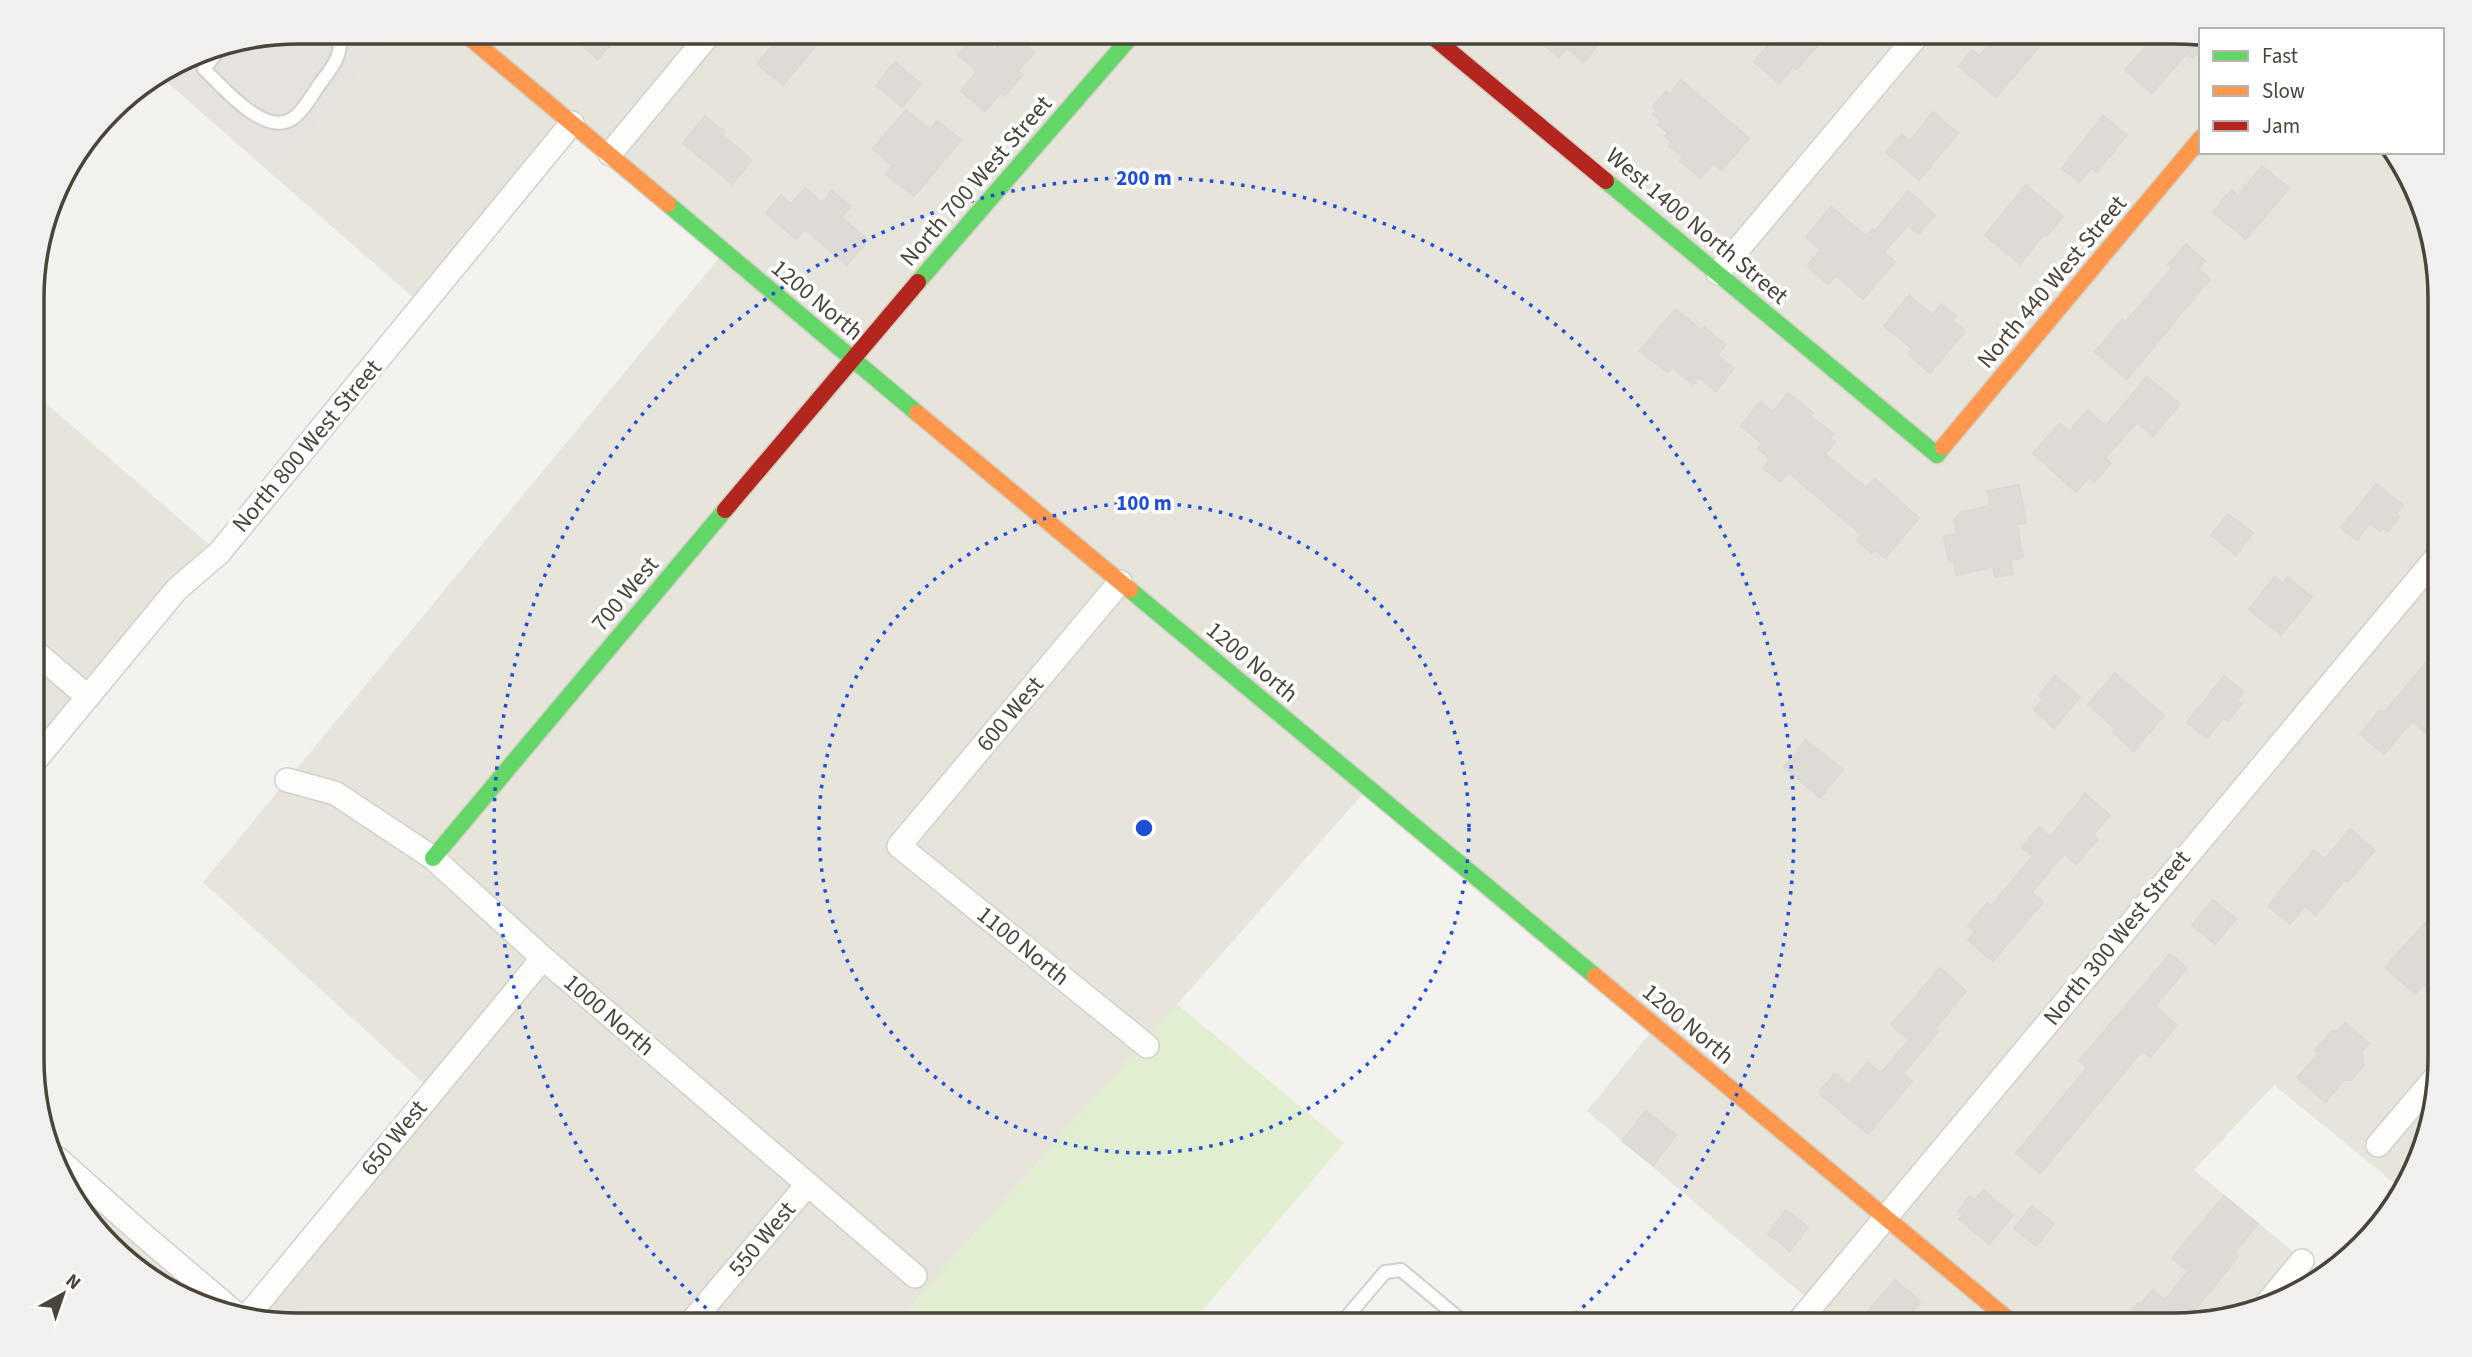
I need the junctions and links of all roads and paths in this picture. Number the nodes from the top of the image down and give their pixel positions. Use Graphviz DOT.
graph roads {
  1 [pos="341,44"];
  2 [pos="478,44"];
  3 [pos="701,44"];
  4 [pos="1125,44"];
  5 [pos="1441,44"];
  6 [pos="1910,44"];
  7 [pos="212,59"];
  8 [pos="572,122"];
  9 [pos="2199,140"];
  10 [pos="610,154"];
  11 [pos="1718,273"];
  12 [pos="852,359"];
  13 [pos="1937,455"];
  14 [pos="2428,567"];
  15 [pos="1120,582"];
  16 [pos="44,660"];
  17 [pos="88,697"];
  18 [pos="44,750"];
  19 [pos="287,780"];
  20 [pos="899,846"];
  21 [pos="433,858"];
  22 [pos="543,958"];
  23 [pos="1146,1046"];
  24 [pos="2427,1088"];
  25 [pos="2378,1145"];
  26 [pos="67,1167"];
  27 [pos="807,1185"];
  28 [pos="1887,1219"];
  29 [pos="2302,1261"];
  30 [pos="915,1276"];
  31 [pos="2276,1292"];
  32 [pos="225,1303"];
  33 [pos="251,1309"];
  34 [pos="699,1313"];
  35 [pos="1350,1313"];
  36 [pos="1453,1313"];
  37 [pos="1806,1313"];
  38 [pos="2001,1313"];
  1 -- 7 [label="lane"];
  2 -- 8 [label="street, 1200 North"];
  3 -- 10 [label="street"];
  4 -- 12 [label="street, North 700 West Street"];
  5 -- 11 [label="street, West 1400 North Street"];
  6 -- 11 [label="street"];
  8 -- 10 [label="street, 1200 North"];
  8 -- 17 [label="street, North 800 West Street"];
  9 -- 13 [label="street, North 440 West Street"];
  10 -- 12 [label="street, 1200 North"];
  11 -- 13 [label="street, West 1400 North Street"];
  12 -- 15 [label="street, 1200 North"];
  12 -- 21 [label="street, 700 West"];
  14 -- 28 [label="street, North 300 West Street"];
  15 -- 20 [label="street, 600 West"];
  15 -- 28 [label="street, 1200 North"];
  16 -- 17 [label="street"];
  17 -- 18 [label="street, North 800 West Street"];
  19 -- 21 [label="street, 1000 North"];
  20 -- 23 [label="street, 1100 North"];
  21 -- 22 [label="street, 1000 North"];
  22 -- 27 [label="street, 1000 North"];
  22 -- 33 [label="street, 650 West"];
  24 -- 25 [label="street"];
  26 -- 32 [label="street"];
  27 -- 30 [label="street, 1000 North"];
  27 -- 34 [label="street, 550 West"];
  28 -- 37 [label="street, North 300 West Street"];
  28 -- 38 [label="street, 1200 North"];
  29 -- 31 [label="street"];
  35 -- 36 [label="lane"];
}
